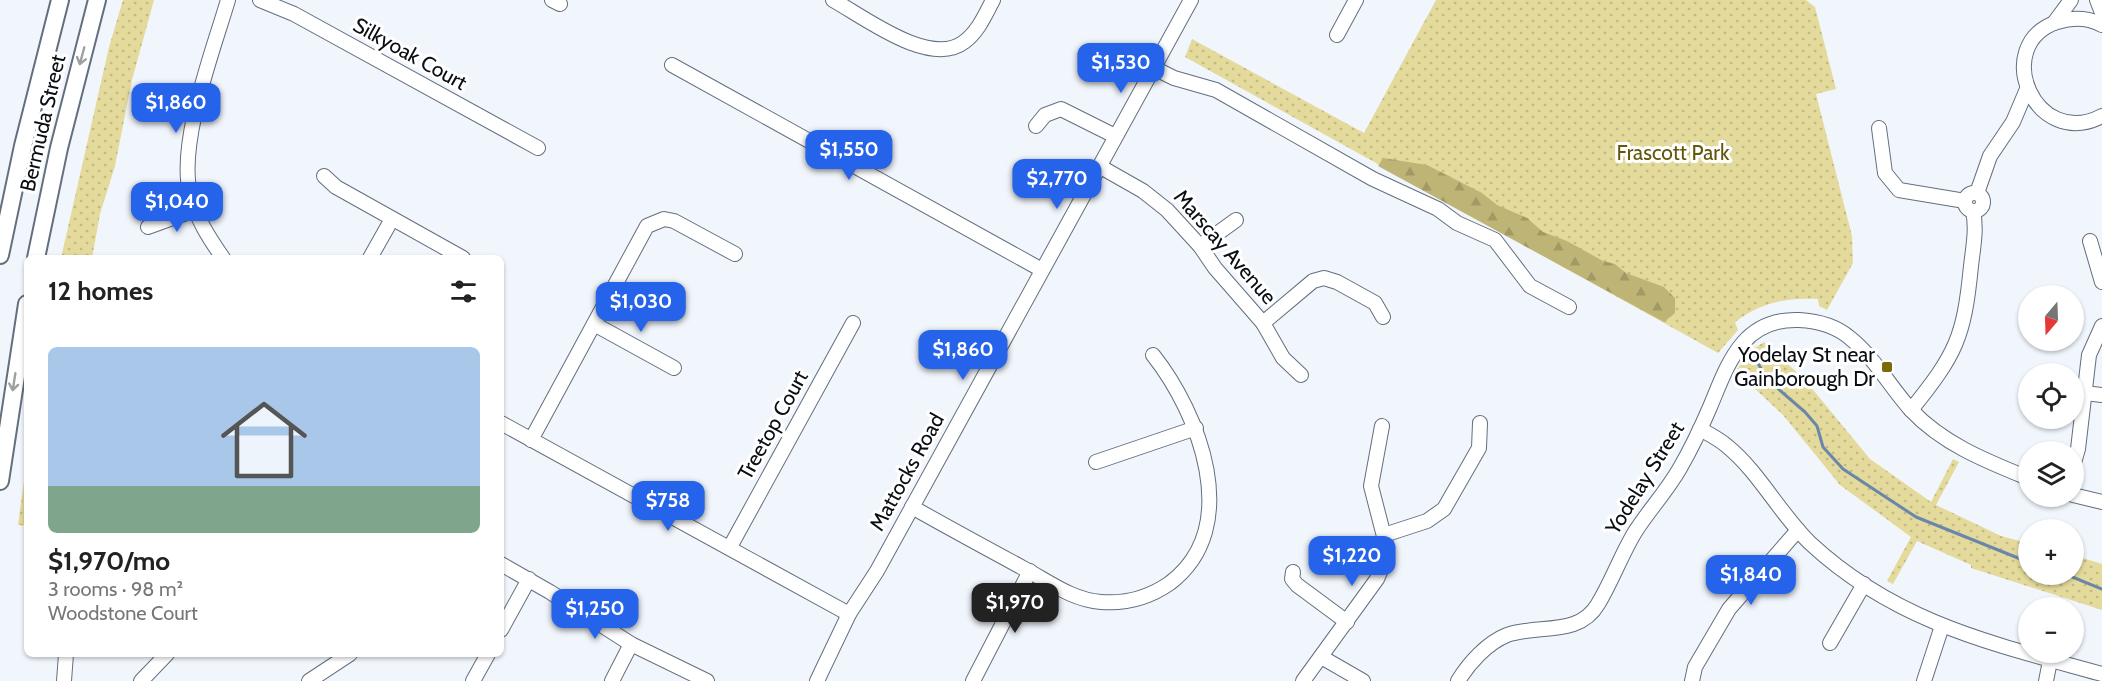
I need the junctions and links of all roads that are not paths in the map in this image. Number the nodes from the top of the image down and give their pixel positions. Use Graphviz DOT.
graph roads {
  1 [pos="60,0"];
  2 [pos="97,0"];
  3 [pos="228,0"];
  4 [pos="260,0"];
  5 [pos="833,0"];
  6 [pos="993,0"];
  7 [pos="1191,0"];
  8 [pos="1356,0"];
  9 [pos="2071,0"];
  10 [pos="2097,0"];
  11 [pos="2102,13"];
  12 [pos="2054,23"];
  13 [pos="2102,25"];
  14 [pos="1337,35"];
  15 [pos="672,65"];
  16 [pos="1154,68"];
  17 [pos="2027,89"];
  18 [pos="2042,110"];
  19 [pos="2102,116"];
  20 [pos="2013,122"];
  21 [pos="1036,126"];
  22 [pos="1879,128"];
  23 [pos="1115,136"];
  24 [pos="538,148"];
  25 [pos="1099,166"];
  26 [pos="324,176"];
  27 [pos="1972,202"];
  28 [pos="195,210"];
  29 [pos="392,219"];
  30 [pos="1236,220"];
  31 [pos="148,227"];
  32 [pos="2090,241"];
  33 [pos="1200,246"];
  34 [pos="735,254"];
  35 [pos="0,255"];
  36 [pos="37,255"];
  37 [pos="221,255"];
  38 [pos="372,255"];
  39 [pos="458,255"];
  40 [pos="1042,270"];
  41 [pos="2102,282"];
  42 [pos="1569,307"];
  43 [pos="1383,318"];
  44 [pos="853,323"];
  45 [pos="1263,323"];
  46 [pos="24,324"];
  47 [pos="594,324"];
  48 [pos="2102,326"];
  49 [pos="1153,355"];
  50 [pos="674,369"];
  51 [pos="1300,375"];
  52 [pos="2085,393"];
  53 [pos="2102,395"];
  54 [pos="1911,410"];
  55 [pos="1480,423"];
  56 [pos="504,425"];
  57 [pos="1382,426"];
  58 [pos="1196,428"];
  59 [pos="1700,429"];
  60 [pos="531,440"];
  61 [pos="2077,441"];
  62 [pos="1096,462"];
  63 [pos="2018,473"];
  64 [pos="0,481"];
  65 [pos="2084,498"];
  66 [pos="2102,502"];
  67 [pos="912,507"];
  68 [pos="1798,530"];
  69 [pos="1384,536"];
  70 [pos="730,548"];
  71 [pos="504,566"];
  72 [pos="1030,572"];
  73 [pos="1293,572"];
  74 [pos="529,579"];
  75 [pos="1864,584"];
  76 [pos="849,614"];
  77 [pos="1347,622"];
  78 [pos="504,625"];
  79 [pos="1942,626"];
  80 [pos="1830,643"];
  81 [pos="631,644"];
  82 [pos="2018,652"];
  83 [pos="66,657"];
  84 [pos="164,657"];
  85 [pos="345,657"];
  86 [pos="486,657"];
  87 [pos="1323,658"];
  88 [pos="2050,663"];
  89 [pos="2058,663"];
  90 [pos="2102,674"];
  91 [pos="64,681"];
  92 [pos="141,681"];
  93 [pos="309,681"];
  94 [pos="473,681"];
  95 [pos="612,681"];
  96 [pos="707,681"];
  97 [pos="817,681"];
  98 [pos="973,681"];
  99 [pos="1303,681"];
  100 [pos="1363,681"];
  101 [pos="1458,681"];
  102 [pos="1692,681"];
  103 [pos="1924,681"];
  104 [pos="2046,681"];
  1 -- 35 [label="main road, Bermuda Street"];
  2 -- 36 [label="main road, Bermuda Street, one-way"];
  3 -- 28 [label="street"];
  4 -- 24 [label="street, Silkyoak Court"];
  5 -- 6 [label="street"];
  7 -- 16 [label="street, Mattocks Road"];
  8 -- 14 [label="street"];
  9 -- 12 [label="street"];
  10 -- 11 [label="street"];
  12 -- 13 [label="street"];
  12 -- 17 [label="street"];
  15 -- 40 [label="street"];
  16 -- 23 [label="street, Mattocks Road"];
  16 -- 42 [label="street"];
  17 -- 18 [label="street"];
  17 -- 20 [label="street"];
  18 -- 19 [label="street"];
  18 -- 20 [label="street"];
  20 -- 27 [label="street"];
  21 -- 23 [label="street"];
  22 -- 27 [label="street"];
  23 -- 25 [label="street, Mattocks Road"];
  25 -- 33 [label="street, Marscay Avenue"];
  25 -- 40 [label="street, Mattocks Road"];
  26 -- 29 [label="street"];
  27 -- 54 [label="street"];
  28 -- 31 [label="street"];
  28 -- 37 [label="street"];
  29 -- 38 [label="street"];
  29 -- 39 [label="street"];
  30 -- 33 [label="street"];
  32 -- 41 [label="street"];
  33 -- 45 [label="street, Marscay Avenue"];
  34 -- 47 [label="street"];
  40 -- 67 [label="street, Mattocks Road"];
  43 -- 45 [label="street"];
  44 -- 70 [label="street, Treetop Court"];
  45 -- 51 [label="street, Marscay Avenue"];
  46 -- 64 [label="main road, one-way"];
  47 -- 50 [label="street"];
  47 -- 60 [label="street"];
  48 -- 52 [label="street"];
  49 -- 58 [label="street"];
  52 -- 53 [label="street"];
  52 -- 61 [label="street"];
  54 -- 59 [label="street, Yodelay Street"];
  54 -- 63 [label="street, Yodelay Street"];
  55 -- 69 [label="street"];
  56 -- 60 [label="street"];
  57 -- 69 [label="street"];
  58 -- 62 [label="street"];
  58 -- 72 [label="street"];
  59 -- 68 [label="street"];
  59 -- 101 [label="street, Yodelay Street"];
  60 -- 70 [label="street"];
  65 -- 66 [label="street"];
  67 -- 72 [label="street"];
  67 -- 76 [label="street, Mattocks Road"];
  68 -- 75 [label="street"];
  68 -- 102 [label="street"];
  69 -- 77 [label="street"];
  70 -- 76 [label="street"];
  71 -- 74 [label="street"];
  72 -- 98 [label="street"];
  73 -- 77 [label="street"];
  74 -- 78 [label="street"];
  74 -- 81 [label="street"];
  75 -- 79 [label="street"];
  75 -- 80 [label="street"];
  76 -- 97 [label="street, Mattocks Road"];
  77 -- 87 [label="street"];
  79 -- 82 [label="street"];
  79 -- 103 [label="street"];
  81 -- 95 [label="street"];
  81 -- 96 [label="street"];
  83 -- 91 [label="street"];
  84 -- 92 [label="street"];
  85 -- 93 [label="street"];
  86 -- 94 [label="street"];
  87 -- 99 [label="street"];
  87 -- 100 [label="street"];
  88 -- 104 [label="street"];
  89 -- 90 [label="street"];
}
